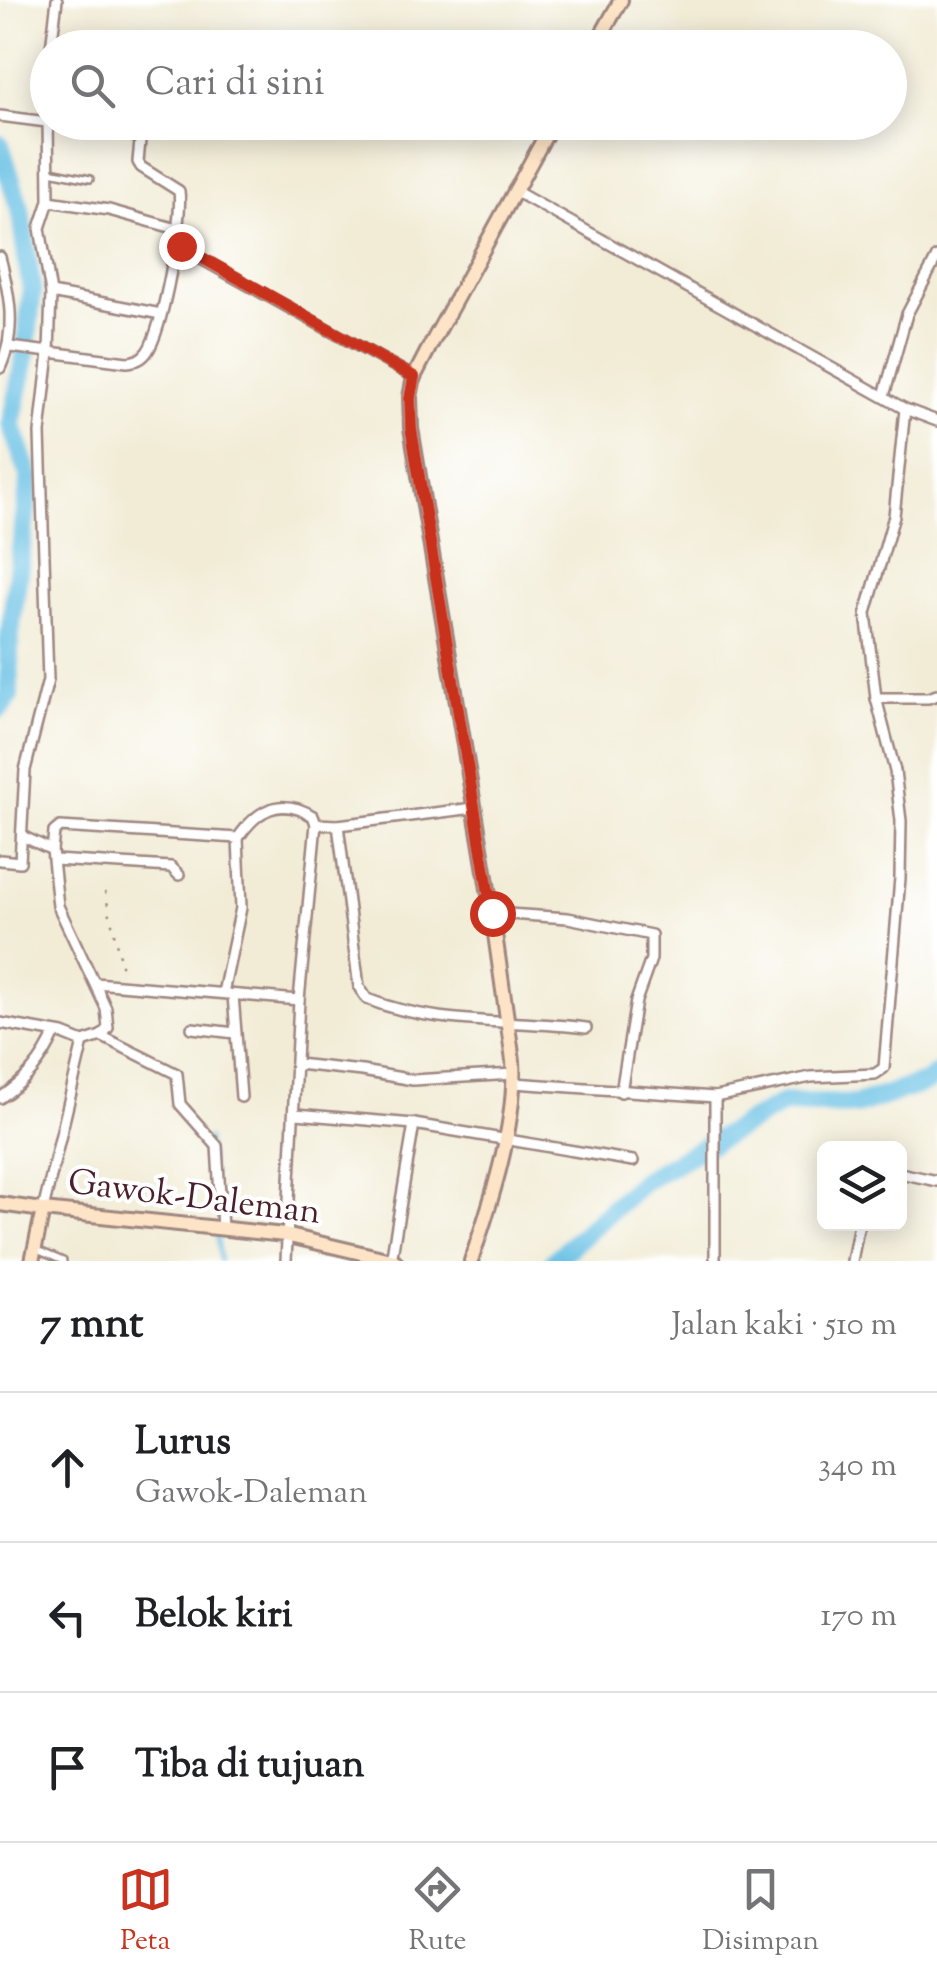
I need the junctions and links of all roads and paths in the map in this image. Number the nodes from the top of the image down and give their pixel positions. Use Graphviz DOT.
graph roads {
  1 [pos="57,0"];
  2 [pos="620,0"];
  3 [pos="53,30"];
  4 [pos="604,30"];
  5 [pos="0,116"];
  6 [pos="30,119"];
  7 [pos="47,140"];
  8 [pos="139,140"];
  9 [pos="543,140"];
  10 [pos="47,170"];
  11 [pos="90,179"];
  12 [pos="515,192"];
  13 [pos="49,201"];
  14 [pos="176,228"];
  15 [pos="177,245"];
  16 [pos="0,256"];
  17 [pos="937,257"];
  18 [pos="54,293"];
  19 [pos="162,314"];
  20 [pos="6,328"];
  21 [pos="12,348"];
  22 [pos="58,354"];
  23 [pos="0,368"];
  24 [pos="414,377"];
  25 [pos="884,396"];
  26 [pos="905,409"];
  27 [pos="937,422"];
  28 [pos="937,695"];
  29 [pos="876,698"];
  30 [pos="474,808"];
  31 [pos="316,824"];
  32 [pos="338,825"];
  33 [pos="27,838"];
  34 [pos="238,838"];
  35 [pos="53,855"];
  36 [pos="0,860"];
  37 [pos="180,874"];
  38 [pos="105,892"];
  39 [pos="492,913"];
  40 [pos="95,983"];
  41 [pos="125,985"];
  42 [pos="228,994"];
  43 [pos="299,1000"];
  44 [pos="508,1020"];
  45 [pos="0,1023"];
  46 [pos="192,1028"];
  47 [pos="586,1028"];
  48 [pos="235,1033"];
  49 [pos="62,1034"];
  50 [pos="101,1036"];
  51 [pos="83,1042"];
  52 [pos="296,1064"];
  53 [pos="514,1078"];
  54 [pos="622,1092"];
  55 [pos="241,1097"];
  56 [pos="715,1097"];
  57 [pos="0,1098"];
  58 [pos="296,1114"];
  59 [pos="414,1124"];
  60 [pos="504,1137"];
  61 [pos="633,1160"];
  62 [pos="907,1175"];
  63 [pos="937,1181"];
  64 [pos="0,1204"];
  65 [pos="43,1210"];
  66 [pos="222,1228"];
  67 [pos="857,1231"];
  68 [pos="285,1235"];
  69 [pos="33,1255"];
  70 [pos="63,1261"];
  71 [pos="286,1261"];
  72 [pos="393,1261"];
  73 [pos="470,1261"];
  74 [pos="716,1261"];
  75 [pos="852,1261"];
  1 -- 3 [label="street"];
  2 -- 4 [label="street"];
  5 -- 6 [label="street"];
  7 -- 10 [label="street"];
  8 -- 14 [label="street"];
  9 -- 12 [label="street"];
  10 -- 11 [label="lane"];
  10 -- 13 [label="street"];
  12 -- 24 [label="street"];
  12 -- 25 [label="street"];
  13 -- 14 [label="street"];
  13 -- 18 [label="street"];
  14 -- 15 [label="street"];
  15 -- 19 [label="street"];
  15 -- 24 [label="street"];
  16 -- 20 [label="street"];
  17 -- 25 [label="street"];
  18 -- 19 [label="street"];
  18 -- 22 [label="street"];
  19 -- 22 [label="street"];
  20 -- 21 [label="street"];
  21 -- 22 [label="street"];
  21 -- 23 [label="street"];
  22 -- 33 [label="street"];
  24 -- 30 [label="street"];
  25 -- 26 [label="street"];
  26 -- 27 [label="street"];
  26 -- 29 [label="street"];
  28 -- 29 [label="street"];
  29 -- 56 [label="street"];
  30 -- 32 [label="street"];
  30 -- 39 [label="street"];
  31 -- 32 [label="street"];
  31 -- 34 [label="street"];
  31 -- 43 [label="street"];
  32 -- 44 [label="street"];
  33 -- 35 [label="street"];
  33 -- 36 [label="street"];
  34 -- 35 [label="street"];
  34 -- 42 [label="street"];
  35 -- 37 [label="street"];
  35 -- 40 [label="street"];
  38 -- 41 [label="path"];
  39 -- 44 [label="street"];
  39 -- 54 [label="street"];
  40 -- 41 [label="street"];
  40 -- 50 [label="street"];
  41 -- 42 [label="street"];
  42 -- 43 [label="street"];
  42 -- 48 [label="street"];
  43 -- 52 [label="street"];
  44 -- 47 [label="street"];
  44 -- 53 [label="street"];
  45 -- 49 [label="street"];
  46 -- 48 [label="street"];
  48 -- 55 [label="street"];
  49 -- 51 [label="street"];
  49 -- 57 [label="street"];
  50 -- 51 [label="street"];
  50 -- 66 [label="street"];
  51 -- 65 [label="street"];
  52 -- 53 [label="street"];
  52 -- 58 [label="street"];
  53 -- 54 [label="street"];
  53 -- 60 [label="street"];
  54 -- 56 [label="street"];
  56 -- 74 [label="street"];
  58 -- 59 [label="street"];
  58 -- 68 [label="street"];
  59 -- 60 [label="street"];
  59 -- 72 [label="street"];
  60 -- 61 [label="street"];
  60 -- 73 [label="street"];
  62 -- 63 [label="street"];
  64 -- 65 [label="street, Gawok-Daleman"];
  65 -- 66 [label="street, Gawok-Daleman"];
  65 -- 69 [label="street"];
  66 -- 68 [label="street, Gawok-Daleman"];
  67 -- 75 [label="street"];
  68 -- 71 [label="street"];
  68 -- 72 [label="street, Gawok-Daleman"];
  69 -- 70 [label="lane"];
}
